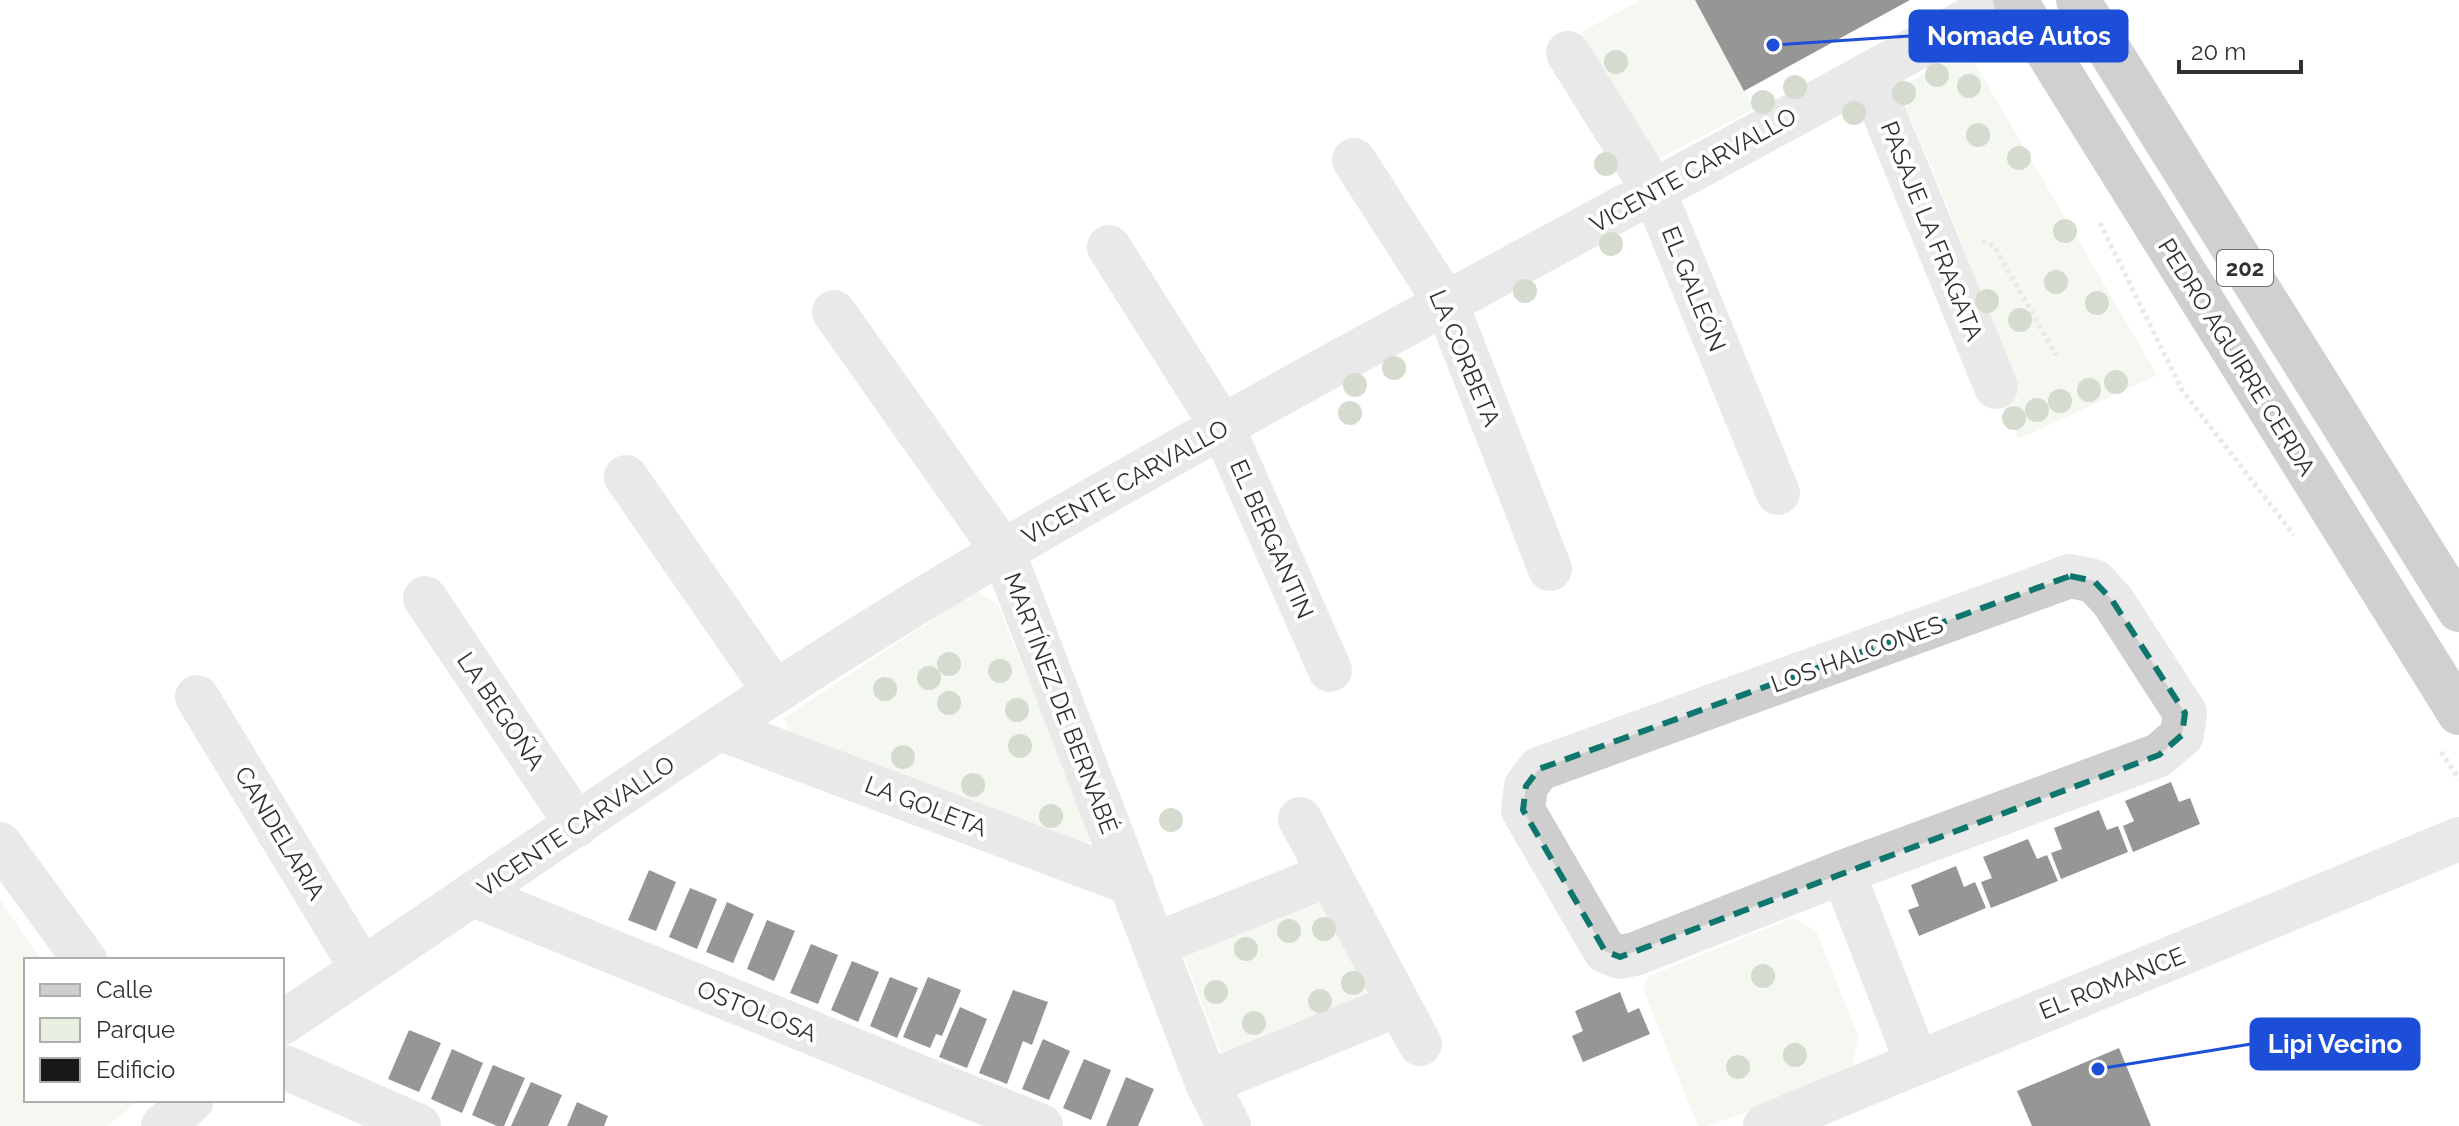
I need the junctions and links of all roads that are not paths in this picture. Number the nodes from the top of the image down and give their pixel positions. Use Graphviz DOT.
graph roads {
  1 [pos="2004,0"];
  2 [pos="2015,0"];
  3 [pos="2078,0"];
  4 [pos="1568,53"];
  5 [pos="1868,74"];
  6 [pos="1354,160"];
  7 [pos="1654,191"];
  8 [pos="1109,247"];
  9 [pos="1447,305"];
  10 [pos="834,312"];
  11 [pos="1996,387"];
  12 [pos="1223,428"];
  13 [pos="626,477"];
  14 [pos="1778,493"];
  15 [pos="1003,551"];
  16 [pos="1550,569"];
  17 [pos="425,598"];
  18 [pos="2459,610"];
  19 [pos="1330,670"];
  20 [pos="775,692"];
  21 [pos="197,697"];
  22 [pos="2459,713"];
  23 [pos="721,729"];
  24 [pos="1300,819"];
  25 [pos="577,825"];
  26 [pos="2459,839"];
  27 [pos="0,844"];
  28 [pos="1843,872"];
  29 [pos="1328,875"];
  30 [pos="1132,884"];
  31 [pos="473,895"];
  32 [pos="1154,945"];
  33 [pos="84,958"];
  34 [pos="362,969"];
  35 [pos="1397,1005"];
  36 [pos="284,1022"];
  37 [pos="1420,1044"];
  38 [pos="1917,1063"];
  39 [pos="284,1067"];
  40 [pos="1207,1083"];
  41 [pos="419,1126"];
  42 [pos="1041,1126"];
  43 [pos="1229,1126"];
  44 [pos="1765,1126"];
  1 -- 5 [label="street, VICENTE CARVALLO"];
  2 -- 22 [label="highway, PEDRO AGUIRRE CERDA / 202"];
  3 -- 18 [label="highway, 202"];
  4 -- 7 [label="street, EL GALEÓN"];
  5 -- 7 [label="street, VICENTE CARVALLO"];
  5 -- 11 [label="street, PASAJE LA FRAGATA"];
  6 -- 9 [label="street, LA CORBETA"];
  7 -- 9 [label="street, VICENTE CARVALLO"];
  7 -- 14 [label="street, EL GALEÓN"];
  8 -- 12 [label="street, EL BERGANTIN"];
  9 -- 12 [label="street, VICENTE CARVALLO"];
  9 -- 16 [label="street, LA CORBETA"];
  10 -- 15 [label="street, MARTÍNEZ DE BERNABÉ"];
  12 -- 15 [label="street, VICENTE CARVALLO"];
  12 -- 19 [label="street, EL BERGANTIN"];
  13 -- 20 [label="street"];
  15 -- 20 [label="street, VICENTE CARVALLO"];
  15 -- 30 [label="street, MARTÍNEZ DE BERNABÉ"];
  17 -- 25 [label="street, LA BEGOÑA"];
  20 -- 23 [label="street, VICENTE CARVALLO"];
  21 -- 34 [label="street, CANDELARIA"];
  23 -- 25 [label="street, VICENTE CARVALLO"];
  23 -- 30 [label="street, LA GOLETA"];
  24 -- 29 [label="street"];
  25 -- 31 [label="street, VICENTE CARVALLO"];
  26 -- 38 [label="street, EL ROMANCE"];
  27 -- 33 [label="street"];
  28 -- 28 [label="street, LOS HALCONES"];
  28 -- 38 [label="street"];
  29 -- 32 [label="street"];
  29 -- 35 [label="street"];
  30 -- 32 [label="street, MARTÍNEZ DE BERNABÉ"];
  31 -- 34 [label="street, VICENTE CARVALLO"];
  31 -- 42 [label="street, OSTOLOSA"];
  32 -- 40 [label="street, MARTÍNEZ DE BERNABÉ"];
  34 -- 36 [label="street, VICENTE CARVALLO"];
  35 -- 37 [label="street"];
  35 -- 40 [label="street"];
  38 -- 44 [label="street, EL ROMANCE"];
  39 -- 41 [label="street"];
  40 -- 43 [label="street, MARTÍNEZ DE BERNABÉ"];
}
